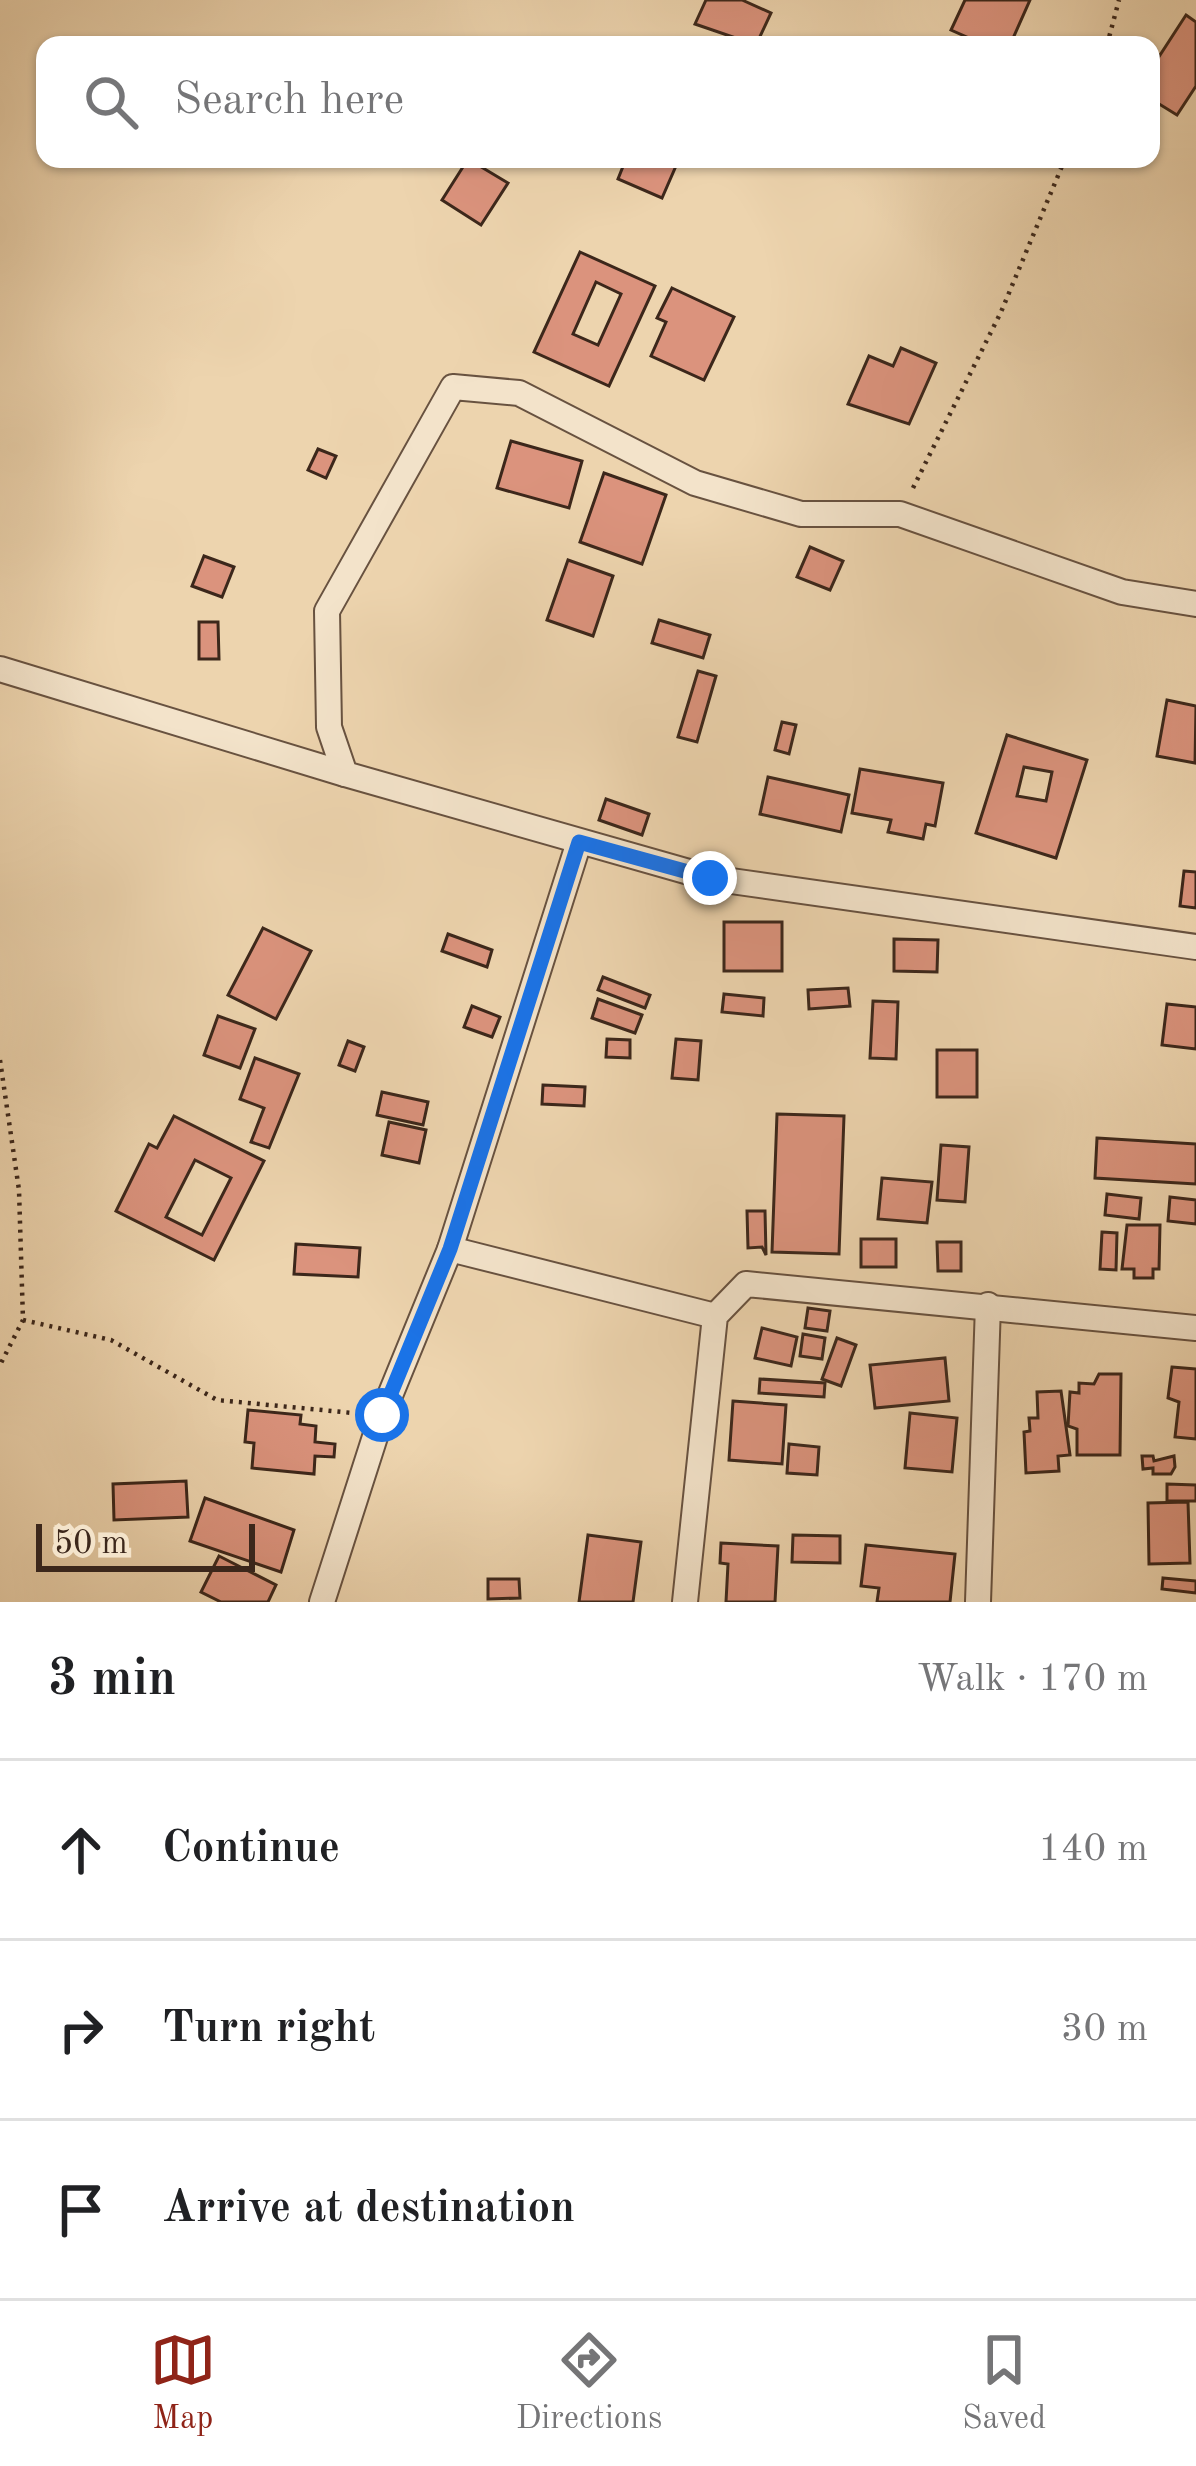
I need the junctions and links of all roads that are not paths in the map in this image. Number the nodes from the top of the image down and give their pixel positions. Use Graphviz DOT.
graph roads {
  1 [pos="1196,604"];
  2 [pos="0,670"];
  3 [pos="345,774"];
  4 [pos="579,842"];
  5 [pos="1196,946"];
  6 [pos="450,1249"];
  7 [pos="988,1305"];
  8 [pos="716,1316"];
  9 [pos="1196,1328"];
  10 [pos="322,1602"];
  11 [pos="685,1602"];
  12 [pos="978,1602"];
  1 -- 3 [label="street"];
  2 -- 3 [label="street"];
  3 -- 4 [label="street"];
  4 -- 5 [label="street"];
  4 -- 6 [label="street"];
  6 -- 8 [label="street"];
  6 -- 10 [label="street"];
  7 -- 8 [label="street"];
  7 -- 9 [label="street"];
  7 -- 12 [label="street"];
  8 -- 11 [label="street"];
}
